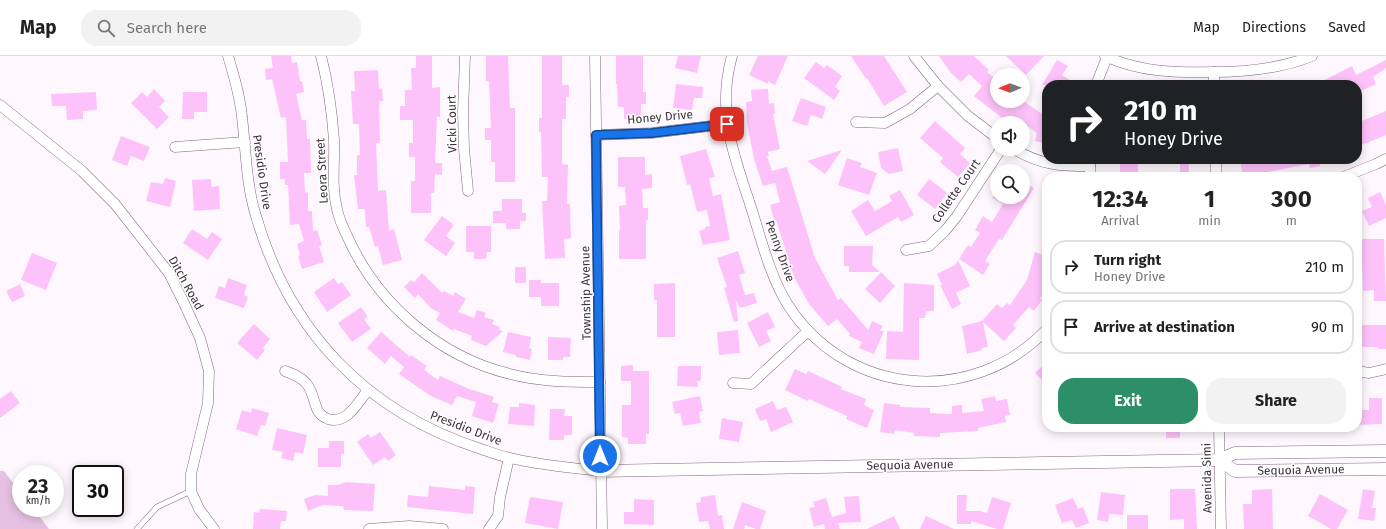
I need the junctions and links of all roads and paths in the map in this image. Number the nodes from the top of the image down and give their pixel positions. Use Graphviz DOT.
graph roads {
  1 [pos="228,56"];
  2 [pos="321,56"];
  3 [pos="466,56"];
  4 [pos="595,56"];
  5 [pos="732,56"];
  6 [pos="914,56"];
  7 [pos="1106,56"];
  8 [pos="1312,56"];
  9 [pos="1214,72"];
  10 [pos="1098,80"];
  11 [pos="1214,80"];
  12 [pos="938,86"];
  13 [pos="0,105"];
  14 [pos="856,122"];
  15 [pos="727,124"];
  16 [pos="990,133"];
  17 [pos="596,135"];
  18 [pos="244,142"];
  19 [pos="175,147"];
  20 [pos="996,156"];
  21 [pos="1026,156"];
  22 [pos="1386,159"];
  23 [pos="1042,162"];
  24 [pos="1051,164"];
  25 [pos="1077,164"];
  26 [pos="1356,172"];
  27 [pos="468,191"];
  28 [pos="906,250"];
  29 [pos="808,331"];
  30 [pos="1042,334"];
  31 [pos="1386,370"];
  32 [pos="285,371"];
  33 [pos="1362,372"];
  34 [pos="600,382"];
  35 [pos="733,383"];
  36 [pos="368,390"];
  37 [pos="1219,432"];
  38 [pos="1386,451"];
  39 [pos="509,458"];
  40 [pos="1219,460"];
  41 [pos="1386,469"];
  42 [pos="600,471"];
  43 [pos="191,491"];
  44 [pos="137,529"];
  45 [pos="214,529"];
  46 [pos="369,529"];
  47 [pos="443,529"];
  48 [pos="489,529"];
  49 [pos="602,529"];
  50 [pos="1221,529"];
  1 -- 18 [label="street, Presidio Drive"];
  2 -- 34 [label="street, Leora Street"];
  3 -- 27 [label="street, Vicki Court"];
  4 -- 17 [label="street, Township Avenue"];
  5 -- 15 [label="street, Penny Drive"];
  6 -- 12 [label="street"];
  7 -- 9 [label="street"];
  7 -- 10 [label="street"];
  8 -- 9 [label="street"];
  9 -- 11 [label="street"];
  12 -- 14 [label="street"];
  12 -- 16 [label="street"];
  13 -- 43 [label="street, Ditch Road"];
  15 -- 17 [label="street, Honey Drive"];
  15 -- 29 [label="street, Penny Drive"];
  17 -- 34 [label="street, Township Avenue"];
  18 -- 19 [label="street"];
  18 -- 36 [label="street, Presidio Drive"];
  20 -- 28 [label="street, Collette Court"];
  21 -- 23 [label="street"];
  22 -- 26 [label="street"];
  24 -- 25 [label="street"];
  29 -- 30 [label="street, Penny Drive"];
  29 -- 35 [label="street"];
  31 -- 33 [label="street"];
  32 -- 36 [label="street"];
  34 -- 42 [label="street, Township Avenue"];
  36 -- 39 [label="street, Presidio Drive"];
  37 -- 40 [label="street, Avenida Simi"];
  38 -- 40 [label="street, Sequoia Avenue"];
  39 -- 42 [label="street, Presidio Drive"];
  39 -- 48 [label="street"];
  40 -- 41 [label="street, Sequoia Avenue"];
  40 -- 42 [label="street, Sequoia Avenue"];
  40 -- 50 [label="street, Avenida Simi"];
  42 -- 49 [label="street, Township Avenue"];
  43 -- 44 [label="lane"];
  43 -- 45 [label="street, Ditch Road"];
  46 -- 47 [label="street"];
}
